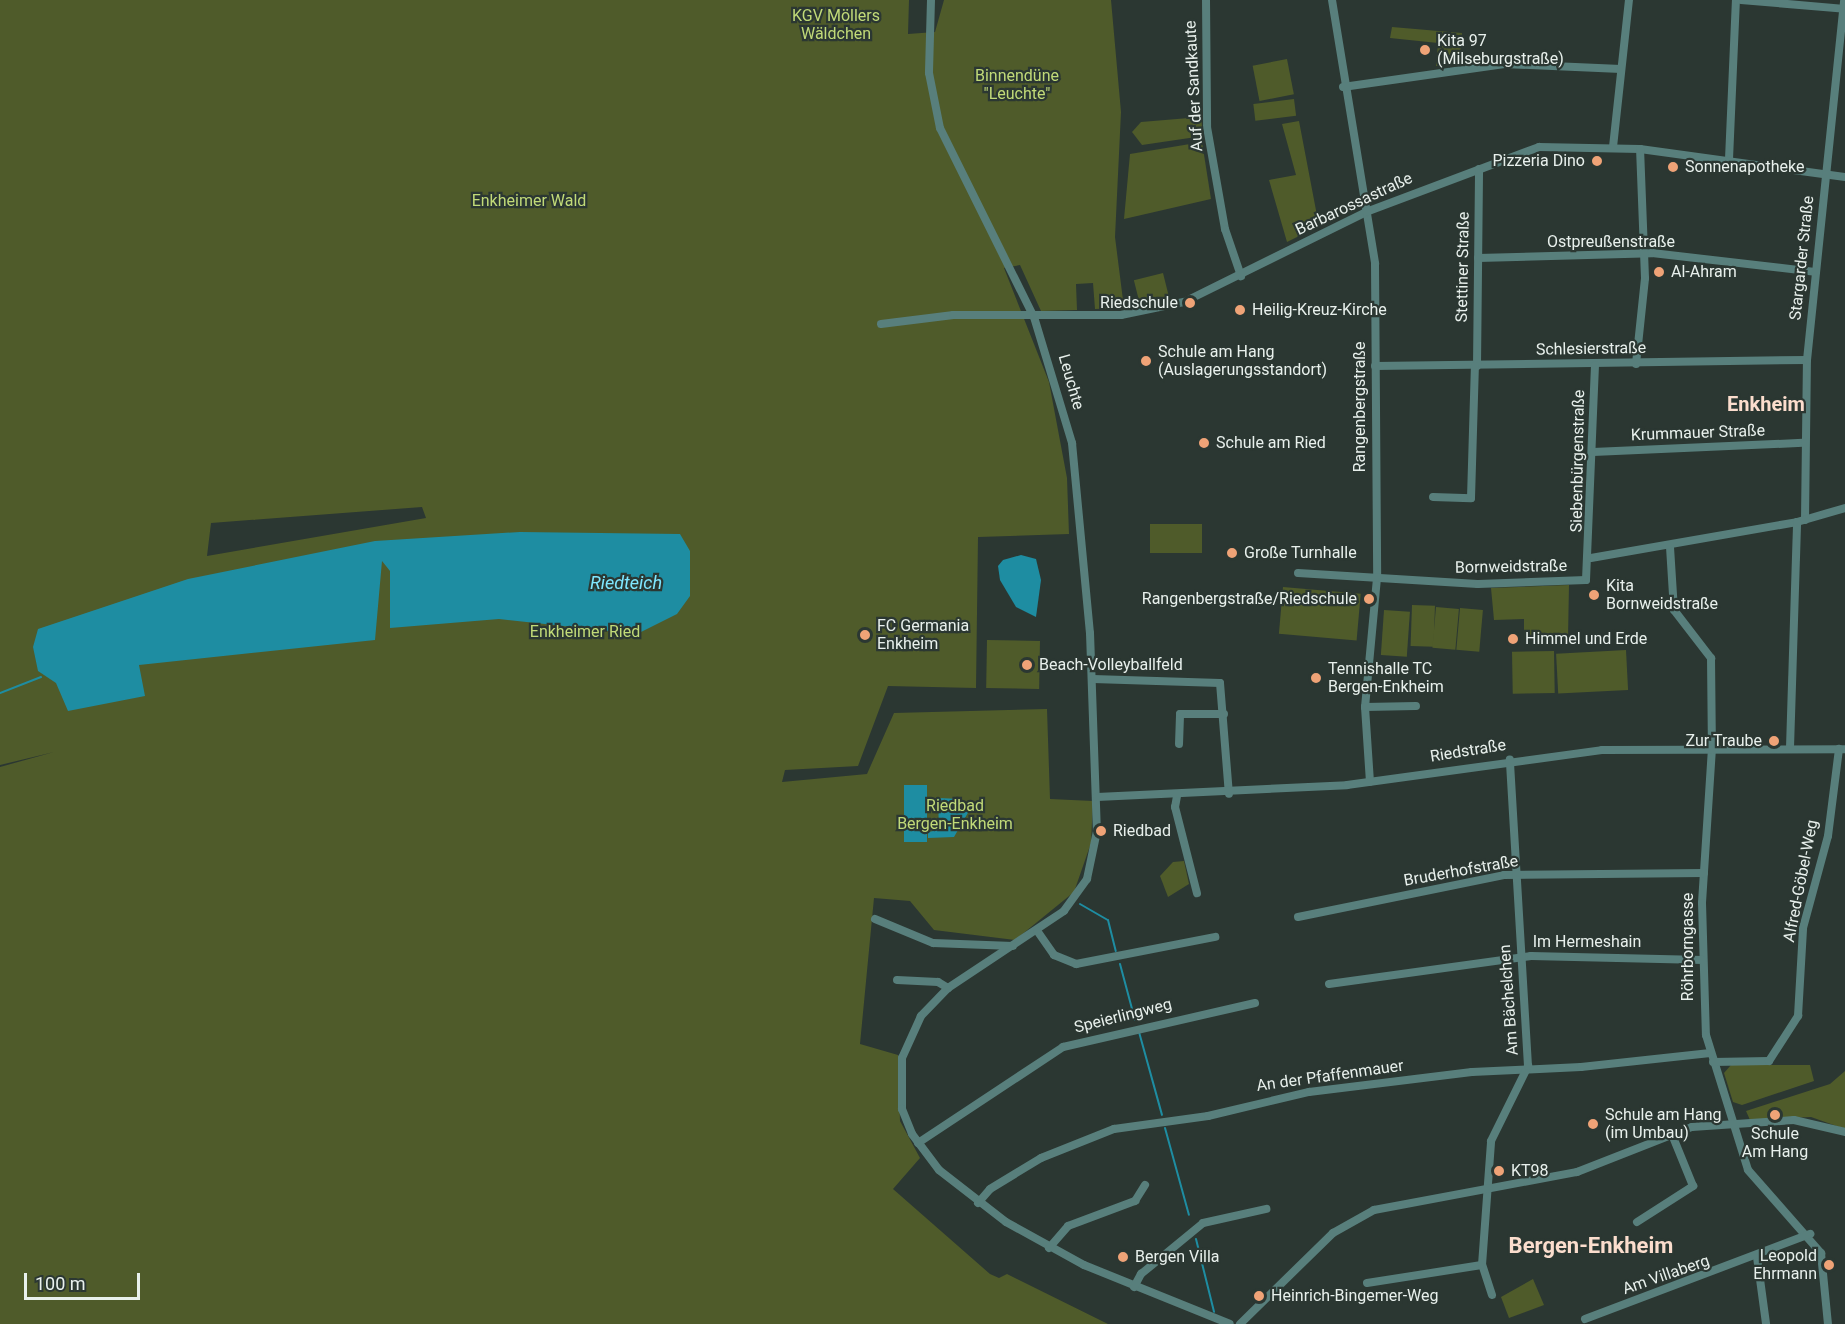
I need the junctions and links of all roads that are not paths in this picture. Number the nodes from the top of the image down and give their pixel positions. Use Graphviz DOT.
graph roads {
  1 [pos="931,0"];
  2 [pos="1206,0"];
  3 [pos="1332,0"];
  4 [pos="1629,0"];
  5 [pos="1736,0"];
  6 [pos="1742,0"];
  7 [pos="1844,6"];
  8 [pos="1621,69"];
  9 [pos="1343,87"];
  10 [pos="1613,147"];
  11 [pos="1640,148"];
  12 [pos="1729,159"];
  13 [pos="1479,169"];
  14 [pos="1825,173"];
  15 [pos="1845,177"];
  16 [pos="1366,212"];
  17 [pos="1643,254"];
  18 [pos="1478,258"];
  19 [pos="1815,272"];
  20 [pos="1241,276"];
  21 [pos="1034,317"];
  22 [pos="881,324"];
  23 [pos="1807,360"];
  24 [pos="1636,364"];
  25 [pos="1595,365"];
  26 [pos="1375,366"];
  27 [pos="1476,366"];
  28 [pos="1803,444"];
  29 [pos="1593,452"];
  30 [pos="1433,497"];
  31 [pos="1845,508"];
  32 [pos="1801,521"];
  33 [pos="1670,548"];
  34 [pos="1591,558"];
  35 [pos="1298,573"];
  36 [pos="1377,578"];
  37 [pos="1092,680"];
  38 [pos="1416,706"];
  39 [pos="1365,707"];
  40 [pos="1224,714"];
  41 [pos="1179,744"];
  42 [pos="1712,748"];
  43 [pos="1790,748"];
  44 [pos="1842,749"];
  45 [pos="1510,760"];
  46 [pos="1370,782"];
  47 [pos="1229,794"];
  48 [pos="1177,796"];
  49 [pos="1097,797"];
  50 [pos="1704,873"];
  51 [pos="1516,875"];
  52 [pos="1197,893"];
  53 [pos="1298,917"];
  54 [pos="875,919"];
  55 [pos="1038,932"];
  56 [pos="1215,937"];
  57 [pos="1015,946"];
  58 [pos="1522,957"];
  59 [pos="1703,960"];
  60 [pos="897,980"];
  61 [pos="1329,984"];
  62 [pos="948,988"];
  63 [pos="1255,1002"];
  64 [pos="1712,1057"];
  65 [pos="1527,1070"];
  66 [pos="1733,1125"];
  67 [pos="1671,1131"];
  68 [pos="1845,1132"];
  69 [pos="918,1143"];
  70 [pos="1145,1185"];
  71 [pos="1487,1188"];
  72 [pos="978,1203"];
  73 [pos="1266,1209"];
  74 [pos="1636,1222"];
  75 [pos="1810,1234"];
  76 [pos="1049,1248"];
  77 [pos="1757,1257"];
  78 [pos="1482,1264"];
  79 [pos="1367,1283"];
  80 [pos="1134,1287"];
  81 [pos="1492,1295"];
  82 [pos="1584,1319"];
  83 [pos="1230,1324"];
  84 [pos="1240,1324"];
  85 [pos="1766,1324"];
  86 [pos="1828,1324"];
  1 -- 21 [label="street, Leuchte"];
  2 -- 20 [label="street, Auf der Sandkaute"];
  3 -- 9 [label="street, Rangenbergstraße"];
  4 -- 8 [label="street"];
  5 -- 12 [label="street"];
  6 -- 7 [label="street"];
  7 -- 14 [label="street, Stargarder Straße"];
  8 -- 9 [label="street"];
  8 -- 10 [label="street"];
  9 -- 16 [label="street, Rangenbergstraße"];
  10 -- 11 [label="street, Barbarossastraße"];
  10 -- 13 [label="street, Barbarossastraße"];
  11 -- 12 [label="street, Barbarossastraße"];
  11 -- 17 [label="street"];
  12 -- 14 [label="street, Barbarossastraße"];
  13 -- 16 [label="street, Barbarossastraße"];
  13 -- 18 [label="street, Stettiner Straße"];
  14 -- 15 [label="street, Barbarossastraße"];
  14 -- 19 [label="street, Stargarder Straße"];
  16 -- 20 [label="street, Barbarossastraße"];
  16 -- 26 [label="street, Rangenbergstraße"];
  17 -- 18 [label="street, Ostpreußenstraße"];
  17 -- 19 [label="street, Ostpreußenstraße"];
  17 -- 24 [label="street"];
  18 -- 27 [label="street, Stettiner Straße"];
  19 -- 23 [label="street, Stargarder Straße"];
  20 -- 21 [label="street, Barbarossastraße"];
  21 -- 22 [label="street, Barbarossastraße"];
  21 -- 37 [label="street, Leuchte"];
  23 -- 24 [label="street, Schlesierstraße"];
  23 -- 28 [label="street, Stargarder Straße"];
  24 -- 25 [label="street, Schlesierstraße"];
  25 -- 27 [label="street, Schlesierstraße"];
  25 -- 29 [label="street, Siebenbürgenstraße"];
  26 -- 27 [label="street, Schlesierstraße"];
  26 -- 36 [label="street, Rangenbergstraße"];
  27 -- 30 [label="street, Stettiner Straße"];
  28 -- 29 [label="street, Krummauer Straße"];
  28 -- 32 [label="street, Stargarder Straße"];
  29 -- 34 [label="street, Siebenbürgenstraße"];
  31 -- 32 [label="street, Bornweidstraße"];
  32 -- 33 [label="street, Bornweidstraße"];
  32 -- 43 [label="street, Stargarder Straße"];
  33 -- 34 [label="street, Bornweidstraße"];
  33 -- 42 [label="street, Röhrborngasse"];
  34 -- 36 [label="street, Bornweidstraße"];
  35 -- 36 [label="street, Bornweidstraße"];
  36 -- 39 [label="street, Rangenbergstraße"];
  37 -- 40 [label="street"];
  37 -- 49 [label="street, Leuchte"];
  38 -- 39 [label="street"];
  39 -- 46 [label="street, Rangenbergstraße"];
  40 -- 41 [label="street"];
  40 -- 47 [label="street"];
  42 -- 43 [label="street, Riedstraße"];
  42 -- 45 [label="street, Riedstraße"];
  42 -- 50 [label="street, Röhrborngasse"];
  43 -- 44 [label="street, Riedstraße"];
  44 -- 64 [label="street, Alfred-Göbel-Weg"];
  45 -- 46 [label="street, Riedstraße"];
  45 -- 51 [label="street, Am Bächelchen"];
  46 -- 47 [label="street, Riedstraße"];
  47 -- 48 [label="street, Riedstraße"];
  48 -- 49 [label="street, Riedstraße"];
  48 -- 52 [label="street"];
  49 -- 55 [label="street, Leuchte"];
  50 -- 51 [label="street, Bruderhofstraße"];
  50 -- 59 [label="street, Röhrborngasse"];
  51 -- 53 [label="street, Bruderhofstraße"];
  51 -- 58 [label="street, Am Bächelchen"];
  54 -- 57 [label="street"];
  55 -- 56 [label="street"];
  55 -- 57 [label="street, Leuchte"];
  57 -- 62 [label="street, Leuchte"];
  58 -- 59 [label="street, Im Hermeshain"];
  58 -- 61 [label="street, Im Hermeshain"];
  58 -- 65 [label="street, Am Bächelchen"];
  59 -- 64 [label="street, Röhrborngasse"];
  60 -- 62 [label="street"];
  62 -- 69 [label="street, Leuchte"];
  63 -- 69 [label="street, Speierlingweg"];
  64 -- 65 [label="street, An der Pfaffenmauer"];
  64 -- 66 [label="street, Röhrborngasse"];
  65 -- 71 [label="street, Am Bächelchen"];
  65 -- 72 [label="street, An der Pfaffenmauer"];
  66 -- 67 [label="street"];
  66 -- 68 [label="street"];
  66 -- 75 [label="street, Röhrborngasse"];
  67 -- 71 [label="street"];
  67 -- 74 [label="street"];
  69 -- 72 [label="street"];
  70 -- 76 [label="street"];
  71 -- 78 [label="street, Am Bächelchen"];
  71 -- 84 [label="street"];
  72 -- 76 [label="street"];
  73 -- 80 [label="street"];
  75 -- 77 [label="street, Am Villaberg"];
  75 -- 86 [label="street, Röhrborngasse"];
  76 -- 80 [label="street"];
  77 -- 82 [label="street, Am Villaberg"];
  77 -- 85 [label="street"];
  78 -- 79 [label="street"];
  78 -- 81 [label="street, Am Bächelchen"];
  80 -- 83 [label="street"];
}
